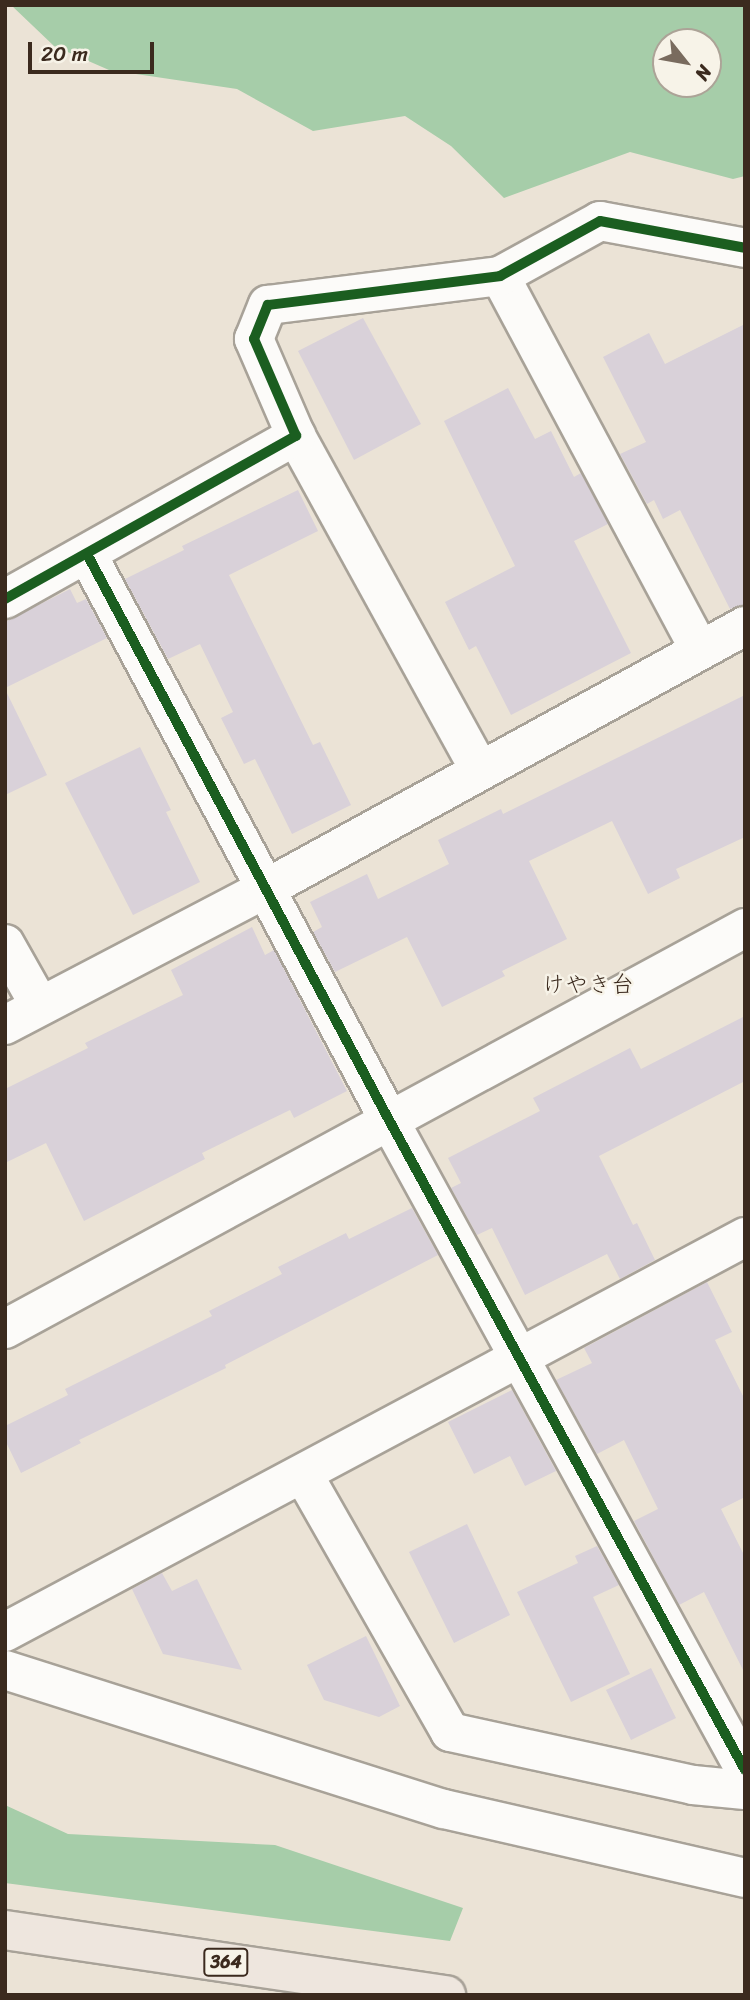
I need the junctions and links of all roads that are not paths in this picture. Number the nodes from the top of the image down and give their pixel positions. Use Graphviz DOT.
graph roads {
  1 [pos="745,247"];
  2 [pos="500,276"];
  3 [pos="296,436"];
  4 [pos="87,554"];
  5 [pos="5,598"];
  6 [pos="745,626"];
  7 [pos="700,650"];
  8 [pos="481,771"];
  9 [pos="267,888"];
  10 [pos="745,928"];
  11 [pos="5,944"];
  12 [pos="40,1006"];
  13 [pos="5,1025"];
  14 [pos="389,1120"];
  15 [pos="742,1246"];
  16 [pos="5,1329"];
  17 [pos="519,1359"];
  18 [pos="303,1474"];
  19 [pos="5,1632"];
  20 [pos="5,1670"];
  21 [pos="745,1770"];
  22 [pos="745,1790"];
  23 [pos="745,1878"];
  24 [pos="5,1930"];
  25 [pos="446,1995"];
  1 -- 2 [label="street"];
  2 -- 3 [label="street"];
  2 -- 7 [label="street"];
  3 -- 4 [label="street"];
  3 -- 8 [label="street"];
  4 -- 5 [label="street"];
  4 -- 9 [label="street"];
  6 -- 7 [label="street"];
  7 -- 8 [label="street"];
  8 -- 9 [label="street"];
  9 -- 12 [label="street"];
  9 -- 14 [label="street"];
  10 -- 14 [label="street"];
  11 -- 12 [label="street"];
  12 -- 13 [label="street"];
  14 -- 16 [label="street"];
  14 -- 17 [label="street"];
  15 -- 17 [label="street"];
  17 -- 18 [label="street"];
  17 -- 21 [label="street"];
  18 -- 19 [label="street"];
  18 -- 22 [label="street"];
  20 -- 23 [label="street"];
  24 -- 25 [label="highway, 364"];
}
